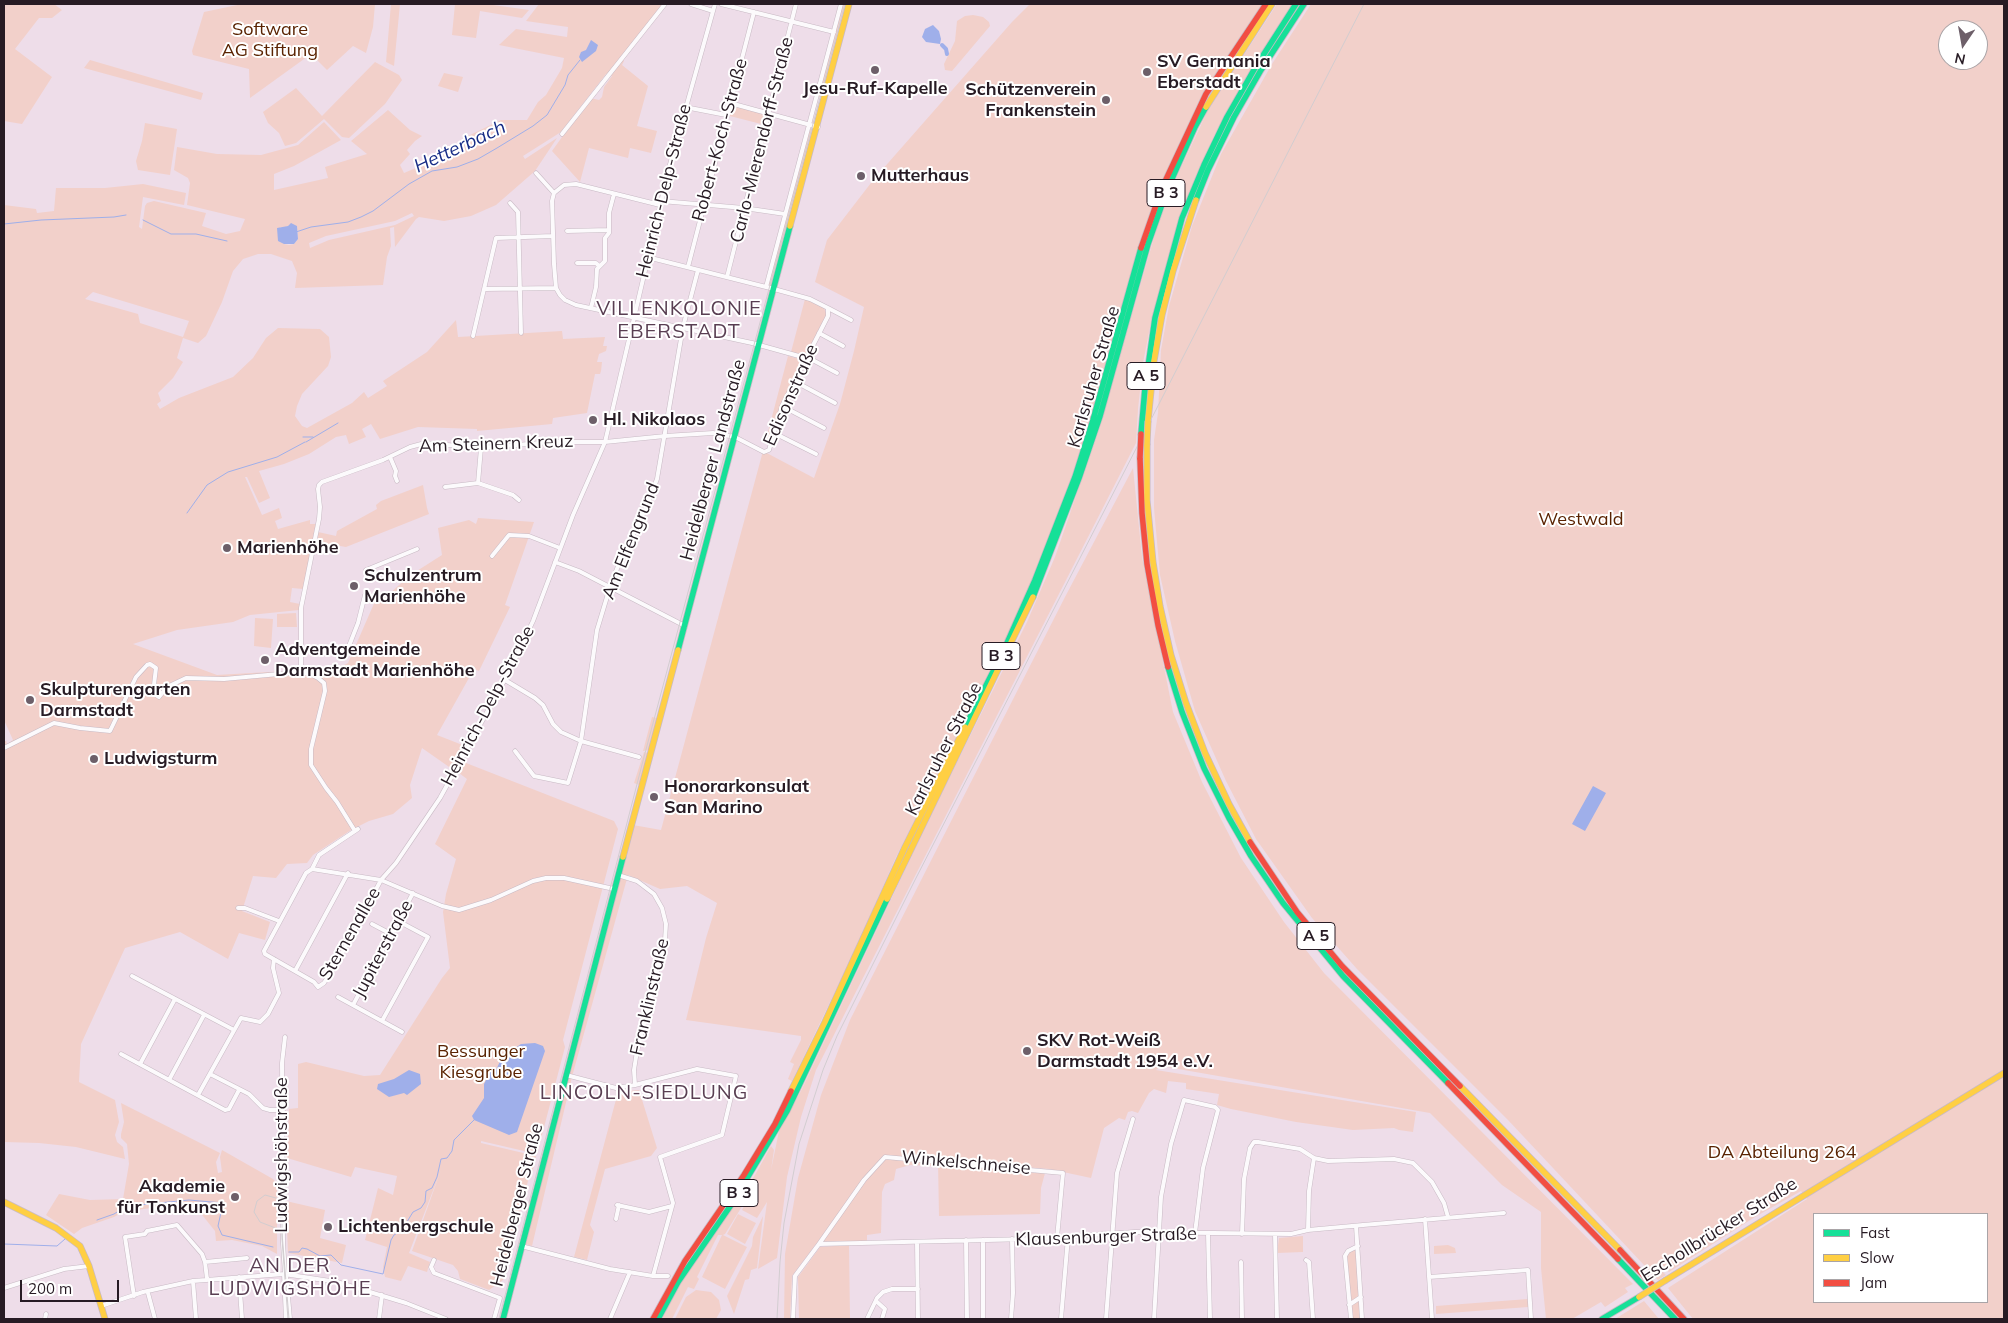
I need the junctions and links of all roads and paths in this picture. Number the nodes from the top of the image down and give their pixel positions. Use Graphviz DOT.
graph roads {
  1 [pos="665,4"];
  2 [pos="691,4"];
  3 [pos="715,4"];
  4 [pos="721,4"];
  5 [pos="796,4"];
  6 [pos="841,4"];
  7 [pos="850,4"];
  8 [pos="1266,4"];
  9 [pos="1272,4"];
  10 [pos="1296,4"];
  11 [pos="1304,4"];
  12 [pos="713,11"];
  13 [pos="754,12"];
  14 [pos="792,22"];
  15 [pos="834,32"];
  16 [pos="1276,41"];
  17 [pos="730,103"];
  18 [pos="686,107"];
  19 [pos="768,113"];
  20 [pos="726,115"];
  21 [pos="809,124"];
  22 [pos="818,127"];
  23 [pos="562,134"];
  24 [pos="536,172"];
  25 [pos="554,193"];
  26 [pos="614,194"];
  27 [pos="510,203"];
  28 [pos="660,203"];
  29 [pos="703,205"];
  30 [pos="744,208"];
  31 [pos="785,214"];
  32 [pos="609,230"];
  33 [pos="567,231"];
  34 [pos="553,236"];
  35 [pos="519,237"];
  36 [pos="647,257"];
  37 [pos="577,264"];
  38 [pos="599,266"];
  39 [pos="688,267"];
  40 [pos="698,270"];
  41 [pos="727,277"];
  42 [pos="766,287"];
  43 [pos="520,288"];
  44 [pos="556,288"];
  45 [pos="485,289"];
  46 [pos="774,289"];
  47 [pos="592,308"];
  48 [pos="828,308"];
  49 [pos="633,318"];
  50 [pos="851,320"];
  51 [pos="683,327"];
  52 [pos="521,333"];
  53 [pos="819,333"];
  54 [pos="473,336"];
  55 [pos="760,344"];
  56 [pos="843,346"];
  57 [pos="806,357"];
  58 [pos="837,373"];
  59 [pos="794,381"];
  60 [pos="835,403"];
  61 [pos="782,406"];
  62 [pos="824,428"];
  63 [pos="774,433"];
  64 [pos="665,436"];
  65 [pos="735,437"];
  66 [pos="605,442"];
  67 [pos="481,448"];
  68 [pos="816,454"];
  69 [pos="390,457"];
  70 [pos="397,481"];
  71 [pos="478,483"];
  72 [pos="445,487"];
  73 [pos="519,500"];
  74 [pos="560,548"];
  75 [pos="417,549"];
  76 [pos="492,556"];
  77 [pos="555,562"];
  78 [pos="366,570"];
  79 [pos="610,587"];
  80 [pos="368,594"];
  81 [pos="685,626"];
  82 [pos="300,649"];
  83 [pos="301,672"];
  84 [pos="505,680"];
  85 [pos="581,741"];
  86 [pos="4,748"];
  87 [pos="515,751"];
  88 [pos="639,757"];
  89 [pos="312,868"];
  90 [pos="348,873"];
  91 [pos="618,875"];
  92 [pos="382,880"];
  93 [pos="613,892"];
  94 [pos="413,893"];
  95 [pos="238,908"];
  96 [pos="279,921"];
  97 [pos="398,921"];
  98 [pos="372,924"];
  99 [pos="391,934"];
  100 [pos="274,959"];
  101 [pos="295,971"];
  102 [pos="132,976"];
  103 [pos="338,997"];
  104 [pos="175,999"];
  105 [pos="353,1005"];
  106 [pos="204,1015"];
  107 [pos="382,1021"];
  108 [pos="234,1030"];
  109 [pos="402,1032"];
  110 [pos="285,1037"];
  111 [pos="121,1054"];
  112 [pos="140,1064"];
  113 [pos="2004,1073"];
  114 [pos="210,1074"];
  115 [pos="566,1075"];
  116 [pos="170,1080"];
  117 [pos="635,1085"];
  118 [pos="239,1090"];
  119 [pos="198,1095"];
  120 [pos="282,1110"];
  121 [pos="1133,1119"];
  122 [pos="1314,1158"];
  123 [pos="4,1202"];
  124 [pos="672,1206"];
  125 [pos="1504,1213"];
  126 [pos="1448,1217"];
  127 [pos="616,1219"];
  128 [pos="1425,1219"];
  129 [pos="1356,1226"];
  130 [pos="1308,1230"];
  131 [pos="1159,1232"];
  132 [pos="1195,1233"];
  133 [pos="1112,1234"];
  134 [pos="1208,1234"];
  135 [pos="1242,1234"];
  136 [pos="1275,1234"];
  137 [pos="1068,1237"];
  138 [pos="1057,1238"];
  139 [pos="1012,1239"];
  140 [pos="966,1240"];
  141 [pos="983,1240"];
  142 [pos="917,1242"];
  143 [pos="819,1244"];
  144 [pos="521,1246"];
  145 [pos="1358,1246"];
  146 [pos="246,1258"];
  147 [pos="434,1260"];
  148 [pos="1306,1260"];
  149 [pos="205,1262"];
  150 [pos="1241,1262"];
  151 [pos="89,1266"];
  152 [pos="630,1272"];
  153 [pos="285,1274"];
  154 [pos="653,1276"];
  155 [pos="668,1276"];
  156 [pos="239,1277"];
  157 [pos="1429,1277"];
  158 [pos="206,1279"];
  159 [pos="193,1281"];
  160 [pos="4,1288"];
  161 [pos="918,1289"];
  162 [pos="148,1293"];
  163 [pos="382,1295"];
  164 [pos="134,1296"];
  165 [pos="1361,1297"];
  166 [pos="876,1301"];
  167 [pos="1349,1305"];
  168 [pos="101,1306"];
  169 [pos="432,1313"];
  170 [pos="46,1314"];
  171 [pos="45,1319"];
  172 [pos="106,1319"];
  173 [pos="155,1319"];
  174 [pos="196,1319"];
  175 [pos="242,1319"];
  176 [pos="286,1319"];
  177 [pos="290,1319"];
  178 [pos="379,1319"];
  179 [pos="430,1319"];
  180 [pos="446,1319"];
  181 [pos="494,1319"];
  182 [pos="503,1319"];
  183 [pos="610,1319"];
  184 [pos="653,1319"];
  185 [pos="658,1319"];
  186 [pos="793,1319"];
  187 [pos="867,1319"];
  188 [pos="882,1319"];
  189 [pos="918,1319"];
  190 [pos="967,1319"];
  191 [pos="983,1319"];
  192 [pos="1011,1319"];
  193 [pos="1061,1319"];
  194 [pos="1106,1319"];
  195 [pos="1154,1319"];
  196 [pos="1210,1319"];
  197 [pos="1242,1319"];
  198 [pos="1277,1319"];
  199 [pos="1313,1319"];
  200 [pos="1351,1319"];
  201 [pos="1362,1319"];
  202 [pos="1432,1319"];
  203 [pos="1531,1319"];
  204 [pos="1602,1319"];
  205 [pos="1675,1319"];
  206 [pos="1684,1319"];
  1 -- 23 [label="street"];
  2 -- 12 [label="street"];
  3 -- 12 [label="street, Heinrich-Delp-Straße"];
  4 -- 13 [label="street"];
  5 -- 14 [label="street, Carlo-Mierendorff-Straße"];
  6 -- 15 [label="street"];
  7 -- 22 [label="main road, Heidelberger Landstraße"];
  8 -- 184 [label="main road, Karlsruher Straße / B 3"];
  9 -- 185 [label="main road, Karlsruher Straße / B 3"];
  10 -- 16 [label="main road, A 5"];
  11 -- 16 [label="main road, A 5"];
  12 -- 18 [label="street, Heinrich-Delp-Straße"];
  13 -- 14 [label="street"];
  13 -- 17 [label="street, Robert-Koch-Straße"];
  14 -- 15 [label="street"];
  14 -- 19 [label="street, Carlo-Mierendorff-Straße"];
  15 -- 21 [label="street"];
  16 -- 205 [label="main road, A 5, bridge"];
  16 -- 206 [label="main road, A 5, bridge"];
  17 -- 19 [label="street"];
  17 -- 20 [label="street, Robert-Koch-Straße"];
  18 -- 20 [label="street"];
  18 -- 28 [label="street, Heinrich-Delp-Straße"];
  19 -- 21 [label="street"];
  19 -- 30 [label="street, Carlo-Mierendorff-Straße"];
  20 -- 29 [label="street, Robert-Koch-Straße"];
  21 -- 22 [label="street"];
  21 -- 31 [label="street"];
  22 -- 46 [label="main road, Heidelberger Landstraße"];
  24 -- 25 [label="street"];
  25 -- 26 [label="street"];
  25 -- 34 [label="street"];
  26 -- 28 [label="street"];
  26 -- 32 [label="street"];
  27 -- 35 [label="street"];
  28 -- 29 [label="street"];
  28 -- 36 [label="street, Heinrich-Delp-Straße"];
  29 -- 30 [label="street"];
  29 -- 39 [label="street, Robert-Koch-Straße"];
  30 -- 31 [label="street"];
  30 -- 41 [label="street, Carlo-Mierendorff-Straße"];
  31 -- 42 [label="street"];
  32 -- 33 [label="street"];
  32 -- 38 [label="street"];
  34 -- 35 [label="street"];
  34 -- 44 [label="street"];
  35 -- 43 [label="street"];
  35 -- 45 [label="street"];
  36 -- 39 [label="street"];
  36 -- 49 [label="street, Heinrich-Delp-Straße"];
  37 -- 38 [label="street"];
  38 -- 47 [label="street"];
  39 -- 40 [label="street"];
  40 -- 41 [label="street"];
  40 -- 51 [label="street, Am Elfengrund"];
  41 -- 42 [label="street"];
  42 -- 46 [label="street"];
  43 -- 44 [label="street"];
  43 -- 45 [label="street"];
  43 -- 52 [label="street"];
  44 -- 47 [label="street"];
  45 -- 54 [label="street"];
  46 -- 48 [label="street"];
  46 -- 55 [label="main road, Heidelberger Landstraße"];
  47 -- 49 [label="street"];
  48 -- 50 [label="street"];
  48 -- 53 [label="street, Edisonstraße"];
  49 -- 51 [label="street"];
  49 -- 66 [label="street, Heinrich-Delp-Straße"];
  51 -- 55 [label="street"];
  51 -- 64 [label="street, Am Elfengrund"];
  53 -- 56 [label="street"];
  53 -- 57 [label="street, Edisonstraße"];
  55 -- 57 [label="street"];
  55 -- 65 [label="main road, Heidelberger Landstraße"];
  57 -- 58 [label="street"];
  57 -- 59 [label="street, Edisonstraße"];
  59 -- 60 [label="street"];
  59 -- 61 [label="street, Edisonstraße"];
  61 -- 62 [label="street"];
  61 -- 63 [label="street, Edisonstraße"];
  63 -- 65 [label="street, Edisonstraße"];
  63 -- 68 [label="street"];
  64 -- 65 [label="street, Am Steinern Kreuz"];
  64 -- 66 [label="street, Am Steinern Kreuz"];
  64 -- 79 [label="street, Am Elfengrund"];
  65 -- 81 [label="main road, Heidelberger Landstraße"];
  66 -- 67 [label="street, Am Steinern Kreuz"];
  66 -- 74 [label="street, Heinrich-Delp-Straße"];
  67 -- 69 [label="street, Am Steinern Kreuz"];
  67 -- 71 [label="street"];
  69 -- 70 [label="street"];
  69 -- 82 [label="street, Am Steinern Kreuz"];
  71 -- 72 [label="street"];
  71 -- 73 [label="street"];
  74 -- 76 [label="street"];
  74 -- 77 [label="street, Heinrich-Delp-Straße"];
  75 -- 78 [label="street"];
  77 -- 79 [label="street"];
  77 -- 84 [label="street, Heinrich-Delp-Straße"];
  79 -- 81 [label="street"];
  79 -- 85 [label="street, Am Elfengrund"];
  80 -- 82 [label="street"];
  81 -- 91 [label="main road, Heidelberger Landstraße"];
  82 -- 83 [label="street"];
  83 -- 86 [label="street"];
  83 -- 89 [label="street"];
  84 -- 85 [label="street"];
  84 -- 92 [label="street, Heinrich-Delp-Straße"];
  85 -- 87 [label="street, Am Elfengrund"];
  85 -- 88 [label="street"];
  89 -- 90 [label="street"];
  89 -- 96 [label="street"];
  90 -- 92 [label="street"];
  90 -- 101 [label="street"];
  91 -- 93 [label="main road, Heidelberger Landstraße"];
  91 -- 117 [label="street, Franklinstraße"];
  92 -- 94 [label="street"];
  92 -- 101 [label="street, Sternenallee"];
  93 -- 94 [label="street"];
  93 -- 115 [label="main road, Heidelberger Straße"];
  94 -- 97 [label="street, Jupiterstraße"];
  95 -- 96 [label="street"];
  96 -- 100 [label="street"];
  97 -- 99 [label="street, Jupiterstraße"];
  97 -- 107 [label="street"];
  98 -- 99 [label="street"];
  99 -- 105 [label="street, Jupiterstraße"];
  100 -- 101 [label="street"];
  100 -- 108 [label="street"];
  102 -- 104 [label="street"];
  103 -- 105 [label="street"];
  104 -- 106 [label="street"];
  104 -- 112 [label="street"];
  105 -- 107 [label="street"];
  106 -- 108 [label="street"];
  106 -- 116 [label="street"];
  107 -- 109 [label="street"];
  108 -- 114 [label="street"];
  110 -- 120 [label="street, Ludwigshöhstraße"];
  111 -- 112 [label="street"];
  112 -- 116 [label="street"];
  113 -- 204 [label="main road, Eschollbrücker Straße, bridge"];
  114 -- 118 [label="street"];
  114 -- 119 [label="street"];
  115 -- 117 [label="street"];
  115 -- 144 [label="main road, Heidelberger Straße"];
  116 -- 119 [label="street"];
  117 -- 124 [label="street"];
  118 -- 119 [label="street"];
  118 -- 120 [label="street"];
  120 -- 153 [label="street, Ludwigshöhstraße"];
  121 -- 133 [label="street"];
  122 -- 126 [label="street"];
  122 -- 130 [label="street"];
  122 -- 135 [label="street"];
  123 -- 151 [label="main road"];
  124 -- 127 [label="street"];
  124 -- 154 [label="street"];
  125 -- 126 [label="street, Klausenburger Straße"];
  126 -- 128 [label="street, Klausenburger Straße"];
  128 -- 129 [label="street, Klausenburger Straße"];
  128 -- 157 [label="street"];
  129 -- 130 [label="street, Klausenburger Straße"];
  129 -- 145 [label="street"];
  130 -- 136 [label="street, Klausenburger Straße"];
  131 -- 132 [label="street, Klausenburger Straße"];
  131 -- 132 [label="street"];
  131 -- 133 [label="street, Klausenburger Straße"];
  131 -- 195 [label="street"];
  132 -- 134 [label="street, Klausenburger Straße"];
  133 -- 137 [label="street, Klausenburger Straße"];
  133 -- 194 [label="street"];
  134 -- 135 [label="street, Klausenburger Straße"];
  134 -- 196 [label="street"];
  135 -- 136 [label="street, Klausenburger Straße"];
  136 -- 198 [label="street"];
  137 -- 138 [label="street, Klausenburger Straße"];
  137 -- 193 [label="street"];
  138 -- 139 [label="street, Klausenburger Straße"];
  138 -- 143 [label="street, Winkelschneise"];
  139 -- 141 [label="street, Klausenburger Straße"];
  139 -- 192 [label="street"];
  140 -- 141 [label="street, Klausenburger Straße"];
  140 -- 142 [label="street, Klausenburger Straße"];
  140 -- 190 [label="street"];
  141 -- 191 [label="street"];
  142 -- 143 [label="street, Klausenburger Straße"];
  142 -- 161 [label="street"];
  143 -- 186 [label="street"];
  144 -- 152 [label="street"];
  144 -- 182 [label="main road, Heidelberger Straße"];
  145 -- 165 [label="street"];
  145 -- 167 [label="street"];
  146 -- 149 [label="street"];
  147 -- 181 [label="street, Heidelberger Straße"];
  148 -- 199 [label="street"];
  149 -- 158 [label="street"];
  149 -- 164 [label="street"];
  150 -- 197 [label="street"];
  151 -- 160 [label="street"];
  151 -- 168 [label="main road"];
  152 -- 154 [label="street"];
  152 -- 183 [label="street"];
  153 -- 156 [label="street"];
  153 -- 163 [label="street"];
  153 -- 176 [label="street, Ludwigshöhstraße"];
  153 -- 177 [label="street, Ludwigshöhstraße"];
  154 -- 155 [label="street"];
  156 -- 158 [label="street"];
  156 -- 175 [label="street"];
  157 -- 202 [label="street"];
  157 -- 203 [label="street"];
  158 -- 159 [label="street"];
  159 -- 162 [label="street"];
  159 -- 174 [label="street"];
  161 -- 166 [label="street"];
  161 -- 189 [label="street"];
  162 -- 164 [label="street"];
  162 -- 173 [label="street"];
  163 -- 169 [label="street"];
  163 -- 178 [label="street"];
  164 -- 168 [label="street"];
  165 -- 167 [label="street"];
  165 -- 201 [label="street"];
  166 -- 187 [label="street"];
  166 -- 188 [label="street"];
  167 -- 200 [label="street"];
  168 -- 172 [label="main road"];
  169 -- 179 [label="street"];
  169 -- 180 [label="street"];
  170 -- 171 [label="street"];
}
